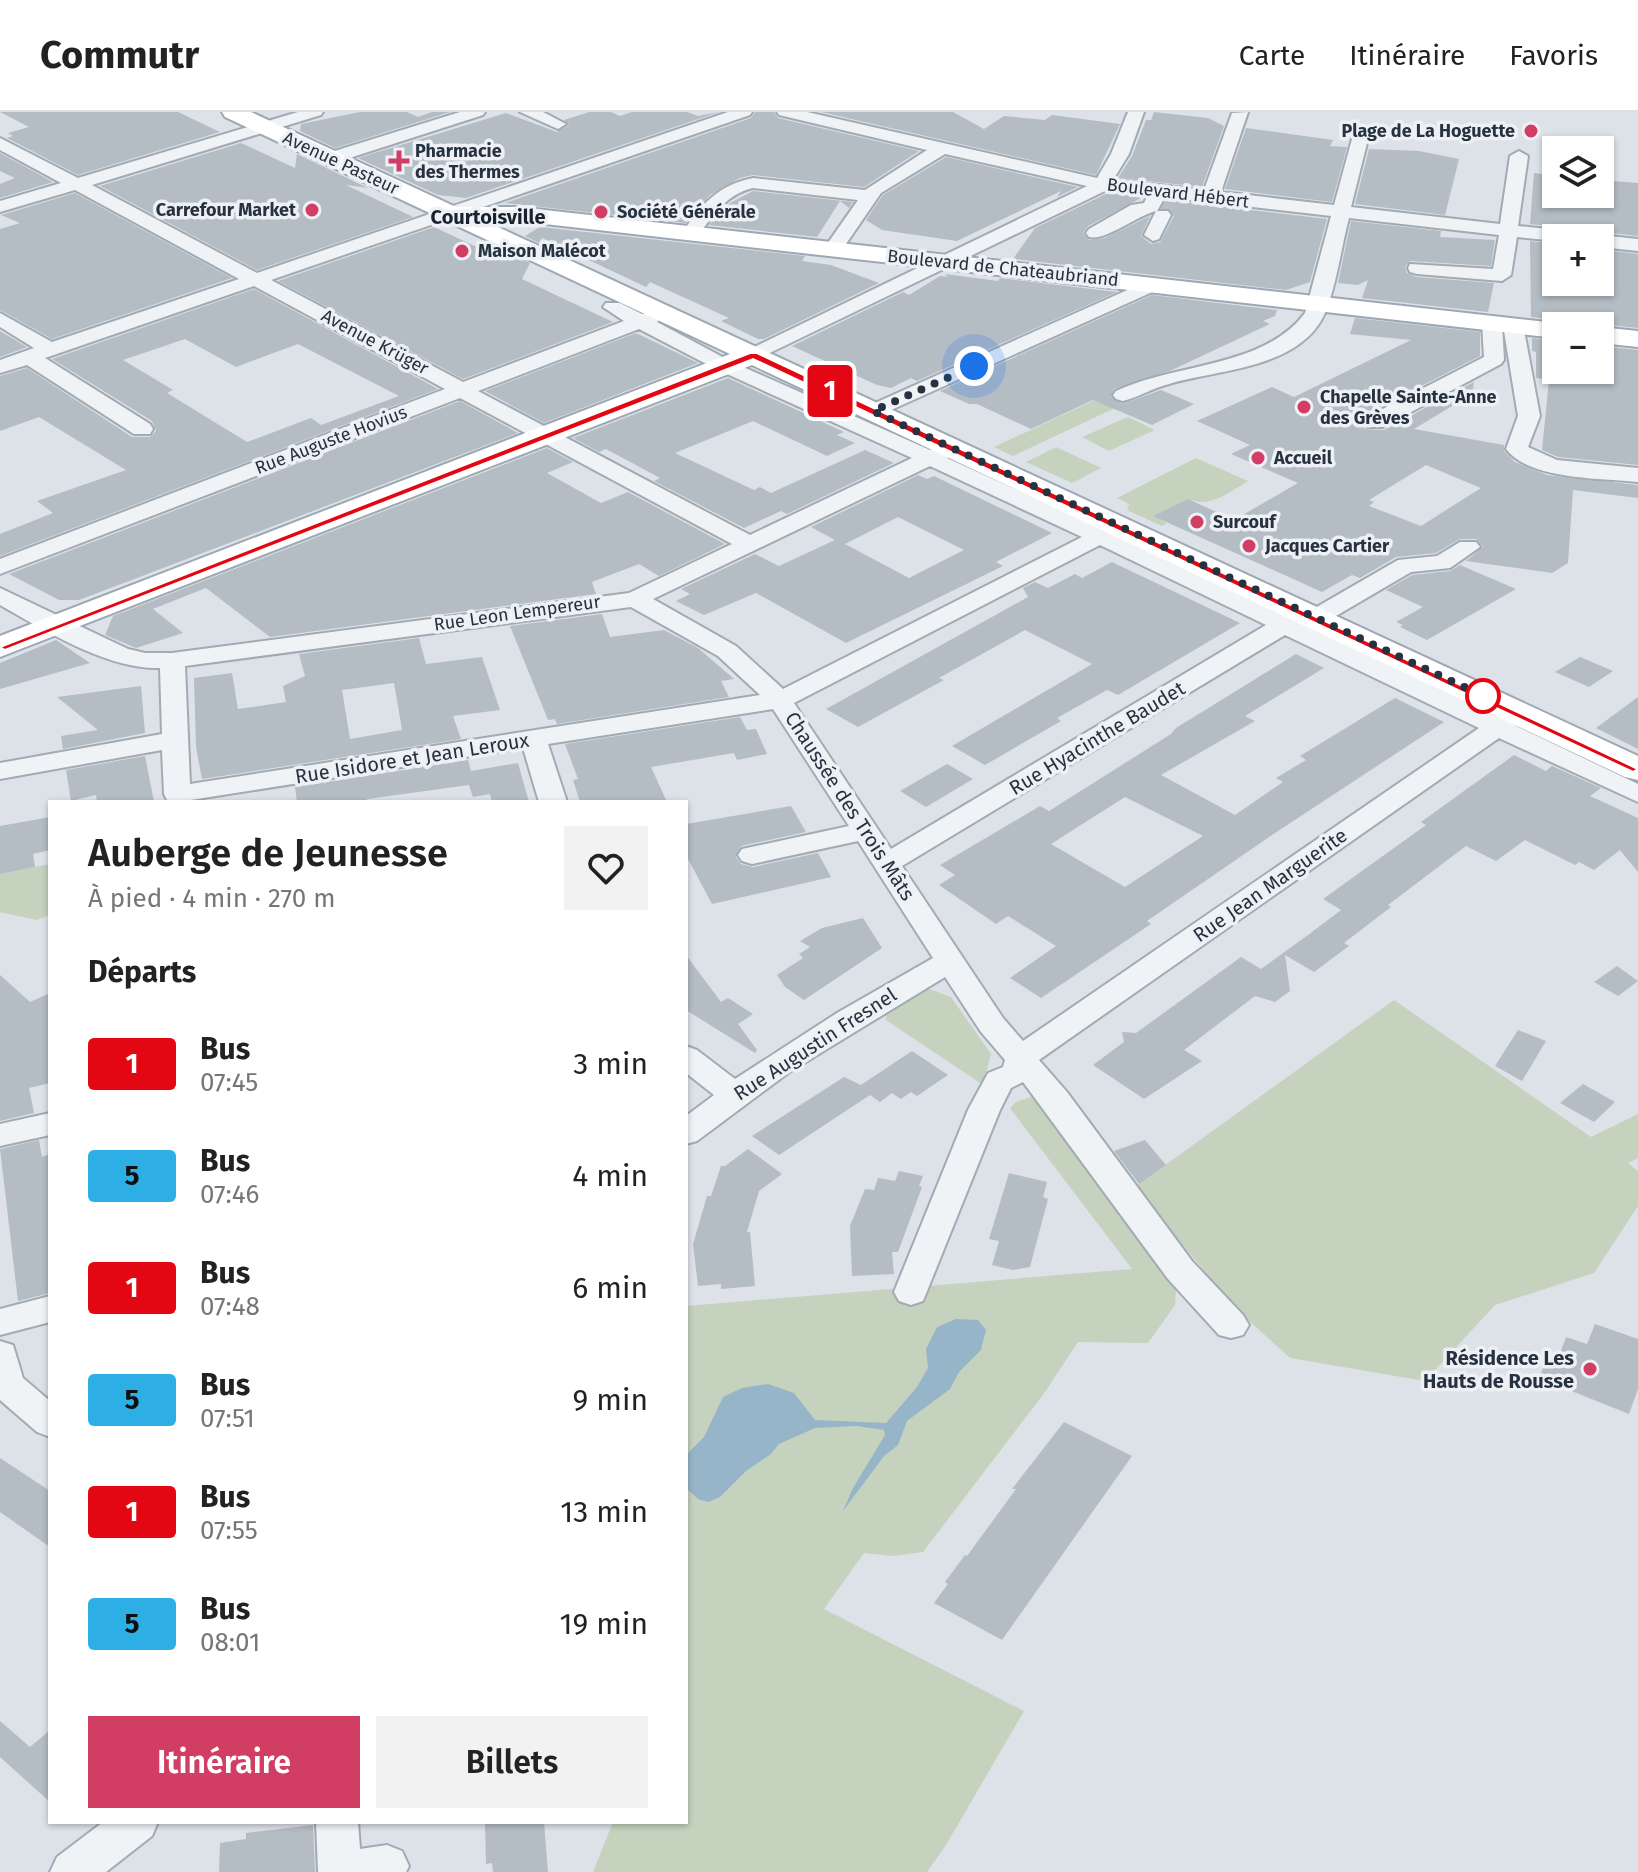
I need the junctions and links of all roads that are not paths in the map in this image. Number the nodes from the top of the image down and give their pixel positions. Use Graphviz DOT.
graph roads {
  1 [pos="315,112"];
  2 [pos="477,112"];
  3 [pos="528,112"];
  4 [pos="744,112"];
  5 [pos="785,112"];
  6 [pos="1136,112"];
  7 [pos="1240,113"];
  8 [pos="408,117"];
  9 [pos="255,118"];
  10 [pos="558,124"];
  11 [pos="430,127"];
  12 [pos="1360,139"];
  13 [pos="0,143"];
  14 [pos="942,148"];
  15 [pos="1519,156"];
  16 [pos="331,158"];
  17 [pos="77,184"];
  18 [pos="1101,184"];
  19 [pos="868,196"];
  20 [pos="1211,197"];
  21 [pos="1166,200"];
  22 [pos="0,207"];
  23 [pos="1341,212"];
  24 [pos="450,214"];
  25 [pos="1508,230"];
  26 [pos="691,233"];
  27 [pos="1095,233"];
  28 [pos="1542,234"];
  29 [pos="1153,235"];
  30 [pos="1614,242"];
  31 [pos="1638,245"];
  32 [pos="832,250"];
  33 [pos="945,262"];
  34 [pos="1417,268"];
  35 [pos="256,279"];
  36 [pos="1152,285"];
  37 [pos="1317,303"];
  38 [pos="613,307"];
  39 [pos="652,317"];
  40 [pos="0,319"];
  41 [pos="1502,324"];
  42 [pos="1542,328"];
  43 [pos="1614,336"];
  44 [pos="1638,339"];
  45 [pos="51,350"];
  46 [pos="29,357"];
  47 [pos="739,360"];
  48 [pos="0,367"];
  49 [pos="464,390"];
  50 [pos="1123,395"];
  51 [pos="873,411"];
  52 [pos="1375,422"];
  53 [pos="142,429"];
  54 [pos="548,434"];
  55 [pos="941,453"];
  56 [pos="1638,475"];
  57 [pos="1110,532"];
  58 [pos="749,544"];
  59 [pos="1468,547"];
  60 [pos="0,567"];
  61 [pos="0,595"];
  62 [pos="635,599"];
  63 [pos="1302,619"];
  64 [pos="58,625"];
  65 [pos="0,647"];
  66 [pos="172,660"];
  67 [pos="780,700"];
  68 [pos="1509,719"];
  69 [pos="533,739"];
  70 [pos="173,740"];
  71 [pos="1638,769"];
  72 [pos="0,771"];
  73 [pos="1638,794"];
  74 [pos="552,800"];
  75 [pos="866,831"];
  76 [pos="752,855"];
  77 [pos="889,862"];
  78 [pos="949,962"];
  79 [pos="1021,1058"];
  80 [pos="688,1059"];
  81 [pos="735,1095"];
  82 [pos="48,1124"];
  83 [pos="688,1131"];
  84 [pos="0,1135"];
  85 [pos="911,1292"];
  86 [pos="48,1310"];
  87 [pos="0,1322"];
  88 [pos="1231,1325"];
  89 [pos="0,1355"];
  90 [pos="48,1420"];
  91 [pos="134,1824"];
  92 [pos="337,1824"];
  93 [pos="72,1872"];
  94 [pos="340,1872"];
  1 -- 9 [label="street"];
  2 -- 11 [label="street"];
  3 -- 10 [label="street"];
  4 -- 24 [label="street"];
  5 -- 14 [label="street, Boulevard Hébert"];
  6 -- 18 [label="street"];
  7 -- 20 [label="street"];
  8 -- 11 [label="street"];
  9 -- 16 [label="main road, Avenue Pasteur"];
  9 -- 17 [label="street"];
  11 -- 16 [label="street"];
  12 -- 23 [label="street"];
  13 -- 17 [label="street, Avenue Krüger"];
  14 -- 18 [label="street, Boulevard Hébert"];
  14 -- 19 [label="street"];
  15 -- 25 [label="street"];
  16 -- 24 [label="main road, Avenue Pasteur"];
  17 -- 22 [label="street"];
  17 -- 35 [label="street, Avenue Krüger"];
  18 -- 21 [label="street, Boulevard Hébert"];
  18 -- 33 [label="street"];
  19 -- 26 [label="street"];
  19 -- 32 [label="street"];
  20 -- 21 [label="street, Boulevard Hébert"];
  20 -- 23 [label="street, Boulevard Hébert"];
  21 -- 27 [label="street"];
  21 -- 29 [label="street"];
  23 -- 25 [label="street, Boulevard Hébert"];
  23 -- 37 [label="street"];
  24 -- 26 [label="main road, Boulevard de Chateaubriand"];
  24 -- 35 [label="street"];
  24 -- 39 [label="main road, Avenue Pasteur"];
  25 -- 28 [label="street, Boulevard Hébert"];
  25 -- 34 [label="street"];
  26 -- 32 [label="main road, Boulevard de Chateaubriand"];
  30 -- 31 [label="street"];
  32 -- 33 [label="main road, Boulevard de Chateaubriand"];
  33 -- 36 [label="main road, Boulevard de Chateaubriand"];
  33 -- 47 [label="street"];
  35 -- 45 [label="street"];
  35 -- 49 [label="street, Avenue Krüger"];
  36 -- 37 [label="main road, Boulevard de Chateaubriand"];
  36 -- 51 [label="street"];
  37 -- 41 [label="main road, Boulevard de Chateaubriand"];
  37 -- 50 [label="street"];
  38 -- 39 [label="street"];
  39 -- 47 [label="main road, Avenue Pasteur"];
  39 -- 49 [label="street, Rue Auguste Hovius"];
  40 -- 45 [label="street"];
  41 -- 42 [label="main road, Boulevard de Chateaubriand"];
  41 -- 52 [label="street"];
  41 -- 56 [label="street"];
  43 -- 44 [label="main road"];
  45 -- 46 [label="street"];
  46 -- 48 [label="street"];
  46 -- 53 [label="street"];
  47 -- 51 [label="main road, Avenue Pasteur"];
  47 -- 54 [label="main road"];
  47 -- 55 [label="street"];
  49 -- 54 [label="street, Avenue Krüger"];
  49 -- 60 [label="street, Rue Auguste Hovius"];
  51 -- 55 [label="main road, Avenue Pasteur"];
  54 -- 58 [label="street, Avenue Krüger"];
  54 -- 64 [label="main road"];
  55 -- 57 [label="main road, Avenue Pasteur"];
  55 -- 58 [label="street, Rue Leon Lempereur"];
  57 -- 63 [label="main road, Avenue Pasteur"];
  57 -- 67 [label="street, Rue Isidore et Jean Leroux"];
  58 -- 62 [label="street, Rue Leon Lempereur"];
  59 -- 63 [label="street, Rue Hyacinthe Baudet"];
  61 -- 64 [label="street, Rue Leon Lempereur"];
  62 -- 66 [label="street, Rue Leon Lempereur"];
  62 -- 67 [label="street, Chaussée des Trois Mâts"];
  63 -- 68 [label="main road, Avenue Pasteur"];
  63 -- 77 [label="street, Rue Hyacinthe Baudet"];
  64 -- 65 [label="main road"];
  64 -- 66 [label="street, Rue Leon Lempereur"];
  66 -- 70 [label="street, Rue Isidore et Jean Leroux"];
  67 -- 69 [label="street, Rue Isidore et Jean Leroux"];
  67 -- 75 [label="street, Chaussée des Trois Mâts"];
  68 -- 71 [label="main road, Avenue Pasteur"];
  68 -- 73 [label="street"];
  68 -- 79 [label="street, Rue Jean Marguerite"];
  69 -- 70 [label="street, Rue Isidore et Jean Leroux"];
  69 -- 74 [label="street"];
  70 -- 72 [label="street"];
  75 -- 76 [label="street"];
  75 -- 77 [label="street, Chaussée des Trois Mâts"];
  77 -- 78 [label="street, Chaussée des Trois Mâts"];
  78 -- 79 [label="street, Chaussée des Trois Mâts"];
  78 -- 81 [label="street, Rue Augustin Fresnel"];
  79 -- 85 [label="street, Rue Jean Marguerite"];
  79 -- 88 [label="street, Chaussée des Trois Mâts"];
  80 -- 81 [label="street"];
  81 -- 83 [label="street, Rue Augustin Fresnel"];
  82 -- 84 [label="street"];
  86 -- 87 [label="street"];
  89 -- 90 [label="street"];
  91 -- 93 [label="street"];
  92 -- 94 [label="street"];
}
